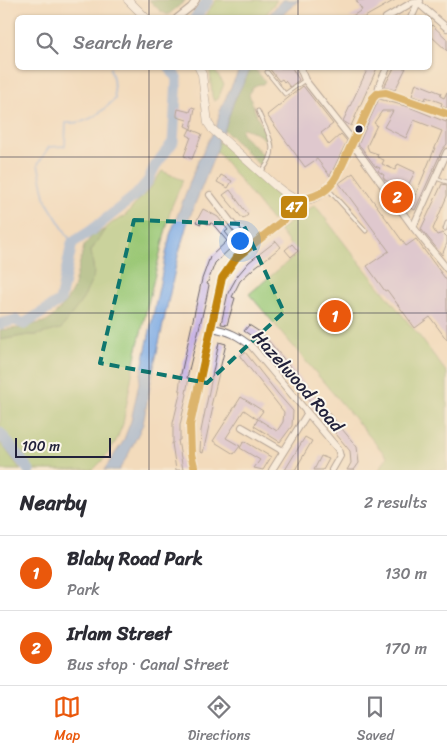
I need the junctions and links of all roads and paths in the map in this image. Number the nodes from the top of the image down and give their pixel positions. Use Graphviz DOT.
graph roads {
  1 [pos="128,0"];
  2 [pos="196,0"];
  3 [pos="420,2"];
  4 [pos="143,15"];
  5 [pos="181,15"];
  6 [pos="391,15"];
  7 [pos="413,15"];
  8 [pos="447,28"];
  9 [pos="200,70"];
  10 [pos="300,70"];
  11 [pos="386,70"];
  12 [pos="267,72"];
  13 [pos="306,80"];
  14 [pos="377,94"];
  15 [pos="258,111"];
  16 [pos="447,114"];
  17 [pos="352,144"];
  18 [pos="447,152"];
  19 [pos="260,173"];
  20 [pos="435,177"];
  21 [pos="447,182"];
  22 [pos="328,189"];
  23 [pos="210,195"];
  24 [pos="297,199"];
  25 [pos="447,223"];
  26 [pos="413,227"];
  27 [pos="445,228"];
  28 [pos="366,231"];
  29 [pos="250,247"];
  30 [pos="447,269"];
  31 [pos="212,328"];
  32 [pos="307,414"];
  33 [pos="242,427"];
  34 [pos="283,451"];
  35 [pos="195,470"];
  36 [pos="272,470"];
  37 [pos="332,470"];
  1 -- 4 [label="street"];
  2 -- 5 [label="street"];
  3 -- 6 [label="street"];
  3 -- 7 [label="street"];
  3 -- 8 [label="street"];
  9 -- 19 [label="street"];
  10 -- 13 [label="street"];
  11 -- 14 [label="street"];
  12 -- 13 [label="lane"];
  13 -- 17 [label="street"];
  14 -- 16 [label="street"];
  14 -- 17 [label="street"];
  15 -- 19 [label="lane"];
  17 -- 22 [label="street"];
  17 -- 26 [label="street"];
  18 -- 20 [label="street"];
  19 -- 24 [label="street"];
  20 -- 21 [label="lane"];
  20 -- 26 [label="street"];
  22 -- 24 [label="street"];
  22 -- 28 [label="lane"];
  23 -- 29 [label="street"];
  24 -- 29 [label="street"];
  25 -- 27 [label="lane"];
  26 -- 30 [label="street"];
  29 -- 31 [label="street"];
  31 -- 32 [label="street, Hazelwood Road"];
  31 -- 35 [label="street"];
  32 -- 34 [label="street"];
  32 -- 37 [label="street, Hazelwood Road"];
  33 -- 34 [label="street"];
  34 -- 36 [label="street"];
}
